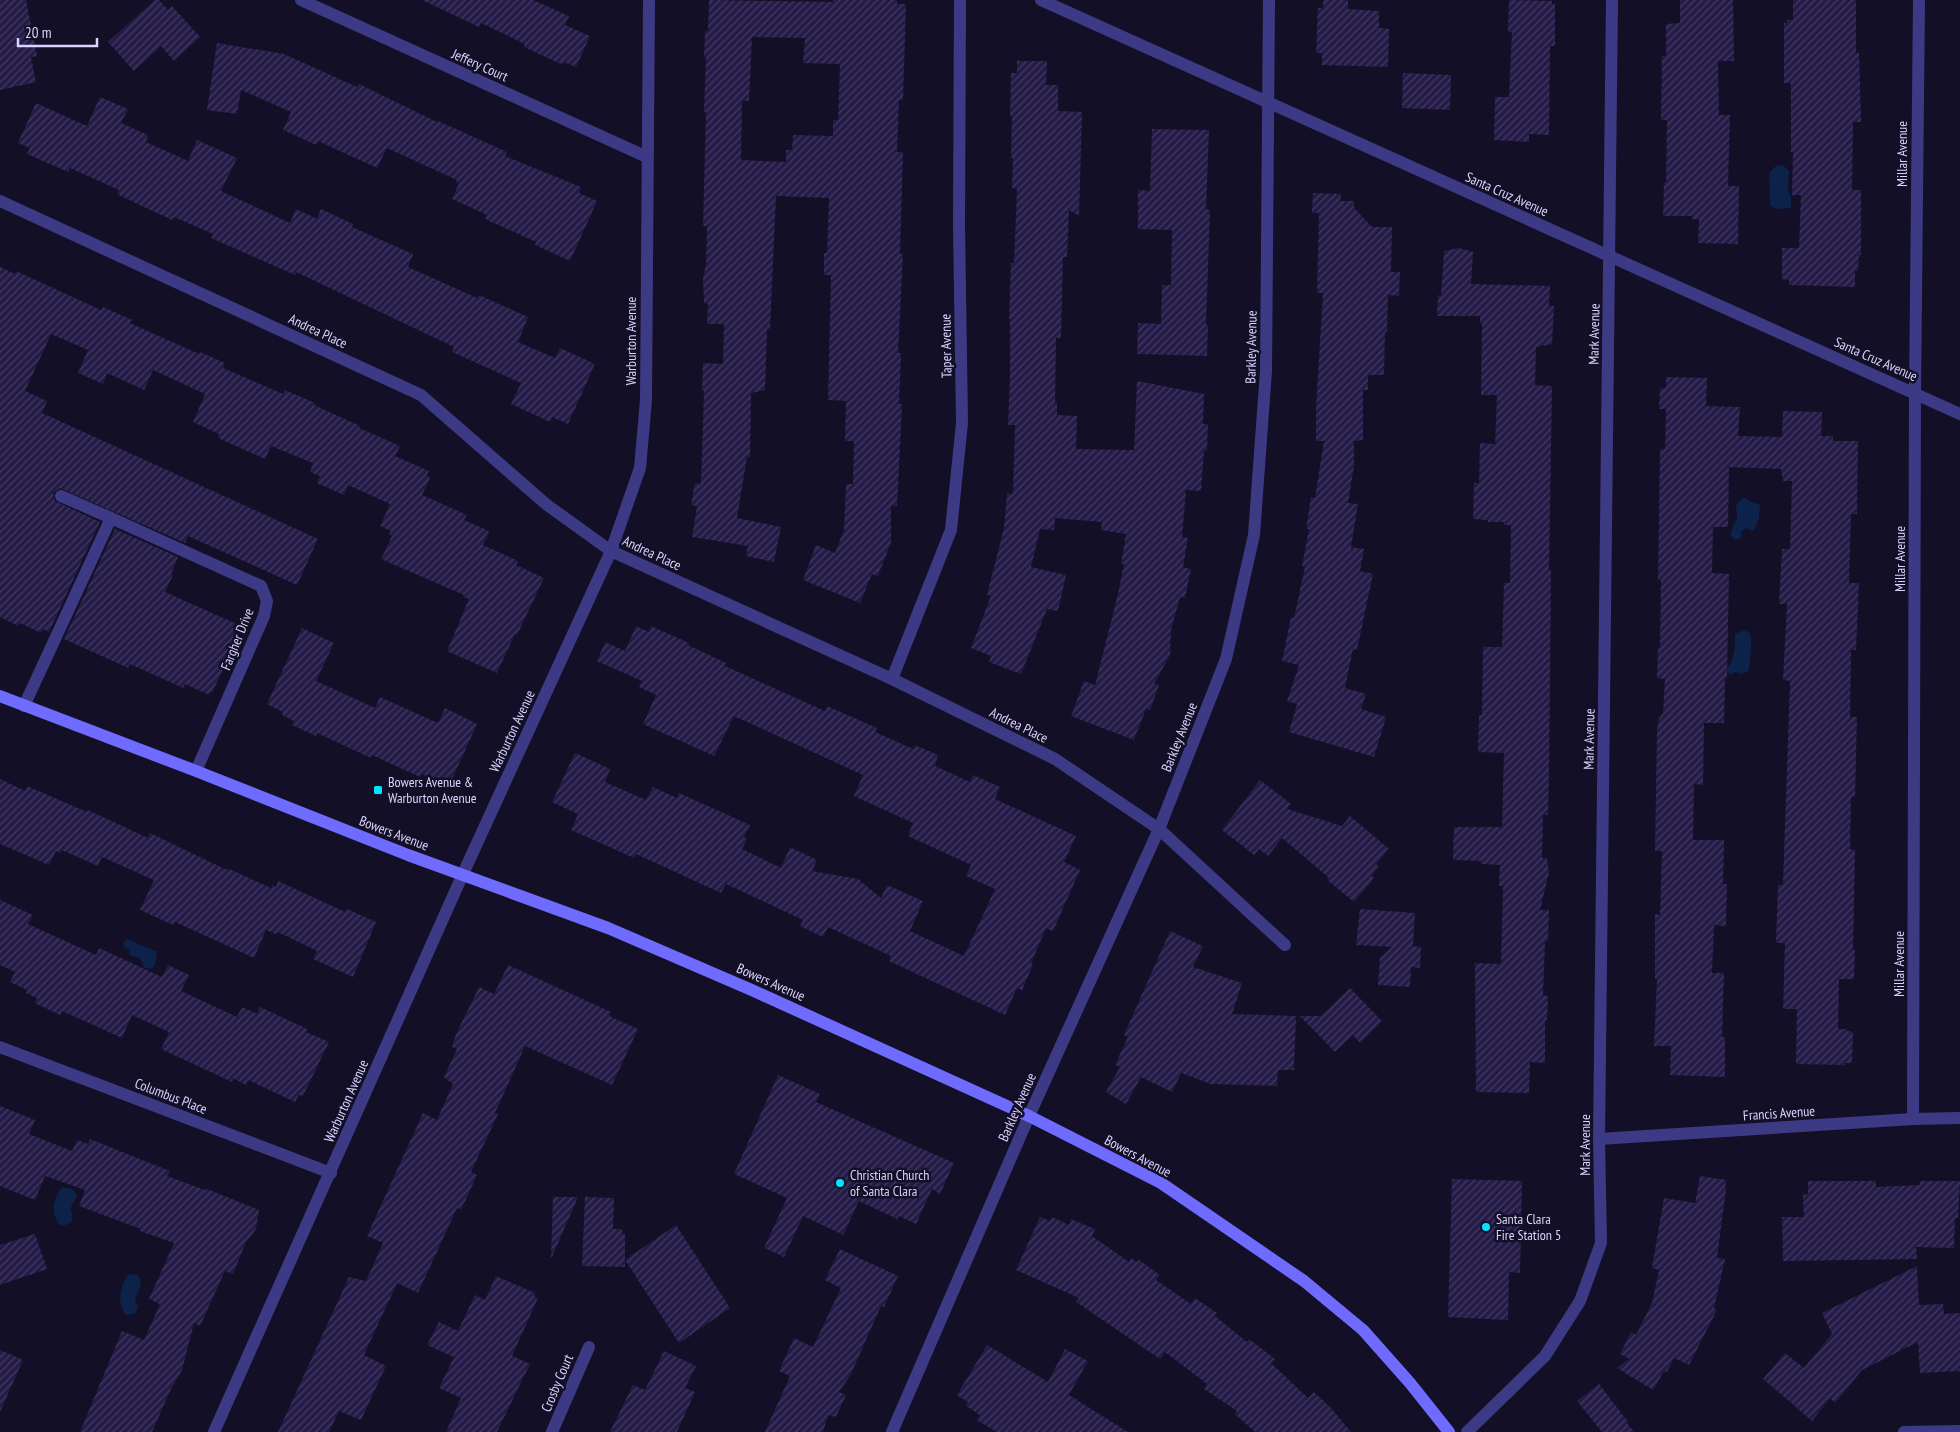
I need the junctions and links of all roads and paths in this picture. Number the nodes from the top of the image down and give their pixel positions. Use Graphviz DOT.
graph roads {
  1 [pos="301,0"];
  2 [pos="650,0"];
  3 [pos="960,0"];
  4 [pos="1041,0"];
  5 [pos="1268,0"];
  6 [pos="1612,0"];
  7 [pos="1919,0"];
  8 [pos="1268,102"];
  9 [pos="647,157"];
  10 [pos="0,201"];
  11 [pos="1610,256"];
  12 [pos="1915,394"];
  13 [pos="1960,414"];
  14 [pos="61,496"];
  15 [pos="110,518"];
  16 [pos="611,551"];
  17 [pos="892,679"];
  18 [pos="0,696"];
  19 [pos="24,706"];
  20 [pos="196,771"];
  21 [pos="1159,829"];
  22 [pos="462,876"];
  23 [pos="1284,944"];
  24 [pos="0,1047"];
  25 [pos="1029,1116"];
  26 [pos="1960,1118"];
  27 [pos="1914,1119"];
  28 [pos="1599,1139"];
  29 [pos="331,1173"];
  30 [pos="589,1346"];
  31 [pos="1960,1431"];
  32 [pos="214,1432"];
  33 [pos="552,1432"];
  34 [pos="892,1432"];
  35 [pos="1449,1432"];
  36 [pos="1467,1432"];
  37 [pos="1904,1432"];
  1 -- 9 [label="street, Jeffery Court"];
  2 -- 9 [label="street, Warburton Avenue"];
  3 -- 17 [label="street, Taper Avenue"];
  4 -- 8 [label="street, Santa Cruz Avenue"];
  5 -- 8 [label="street, Barkley Avenue"];
  6 -- 11 [label="street, Mark Avenue"];
  7 -- 12 [label="street, Millar Avenue"];
  8 -- 11 [label="street, Santa Cruz Avenue"];
  8 -- 21 [label="street, Barkley Avenue"];
  9 -- 16 [label="street, Warburton Avenue"];
  10 -- 16 [label="street, Andrea Place"];
  11 -- 12 [label="street, Santa Cruz Avenue"];
  11 -- 28 [label="street, Mark Avenue"];
  12 -- 13 [label="street, Santa Cruz Avenue"];
  12 -- 27 [label="street, Millar Avenue"];
  14 -- 15 [label="street, Fargher Drive"];
  15 -- 19 [label="street"];
  15 -- 20 [label="street, Fargher Drive"];
  16 -- 17 [label="street, Andrea Place"];
  16 -- 22 [label="street, Warburton Avenue"];
  17 -- 21 [label="street, Andrea Place"];
  18 -- 19 [label="main road, Bowers Avenue"];
  19 -- 20 [label="main road, Bowers Avenue"];
  20 -- 22 [label="main road, Bowers Avenue"];
  21 -- 23 [label="street, Andrea Place"];
  21 -- 25 [label="street, Barkley Avenue"];
  22 -- 25 [label="main road, Bowers Avenue"];
  22 -- 29 [label="street, Warburton Avenue"];
  24 -- 29 [label="street, Columbus Place"];
  25 -- 34 [label="street, Barkley Avenue"];
  25 -- 35 [label="main road, Bowers Avenue"];
  26 -- 27 [label="street, Francis Avenue"];
  27 -- 28 [label="street, Francis Avenue"];
  28 -- 36 [label="street, Mark Avenue"];
  29 -- 32 [label="street, Warburton Avenue"];
  30 -- 33 [label="street, Crosby Court"];
  31 -- 37 [label="street"];
}
